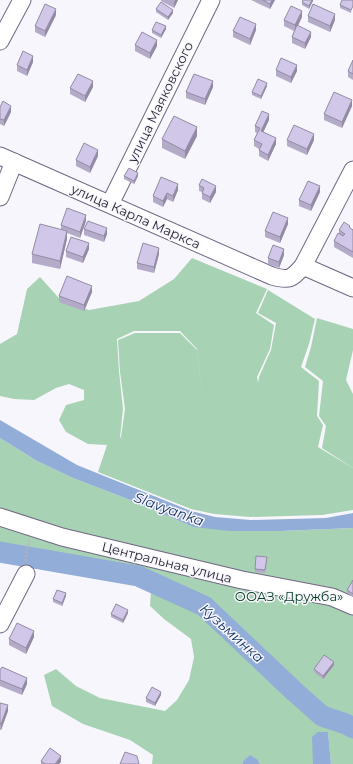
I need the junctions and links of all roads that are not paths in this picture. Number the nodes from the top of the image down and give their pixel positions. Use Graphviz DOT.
graph roads {
  1 [pos="22,0"];
  2 [pos="211,0"];
  3 [pos="0,41"];
  4 [pos="7,159"];
  5 [pos="353,170"];
  6 [pos="0,197"];
  7 [pos="110,204"];
  8 [pos="303,266"];
  9 [pos="353,288"];
  10 [pos="0,517"];
  11 [pos="25,569"];
  12 [pos="353,606"];
  13 [pos="0,624"];
  1 -- 3 [label="street"];
  2 -- 7 [label="street, улица Маяковского"];
  4 -- 6 [label="street"];
  4 -- 7 [label="street, улица Карла Маркса"];
  5 -- 8 [label="street"];
  7 -- 8 [label="street, улица Карла Маркса"];
  8 -- 9 [label="street"];
  10 -- 12 [label="street, Центральная улица"];
  11 -- 13 [label="street"];
}
